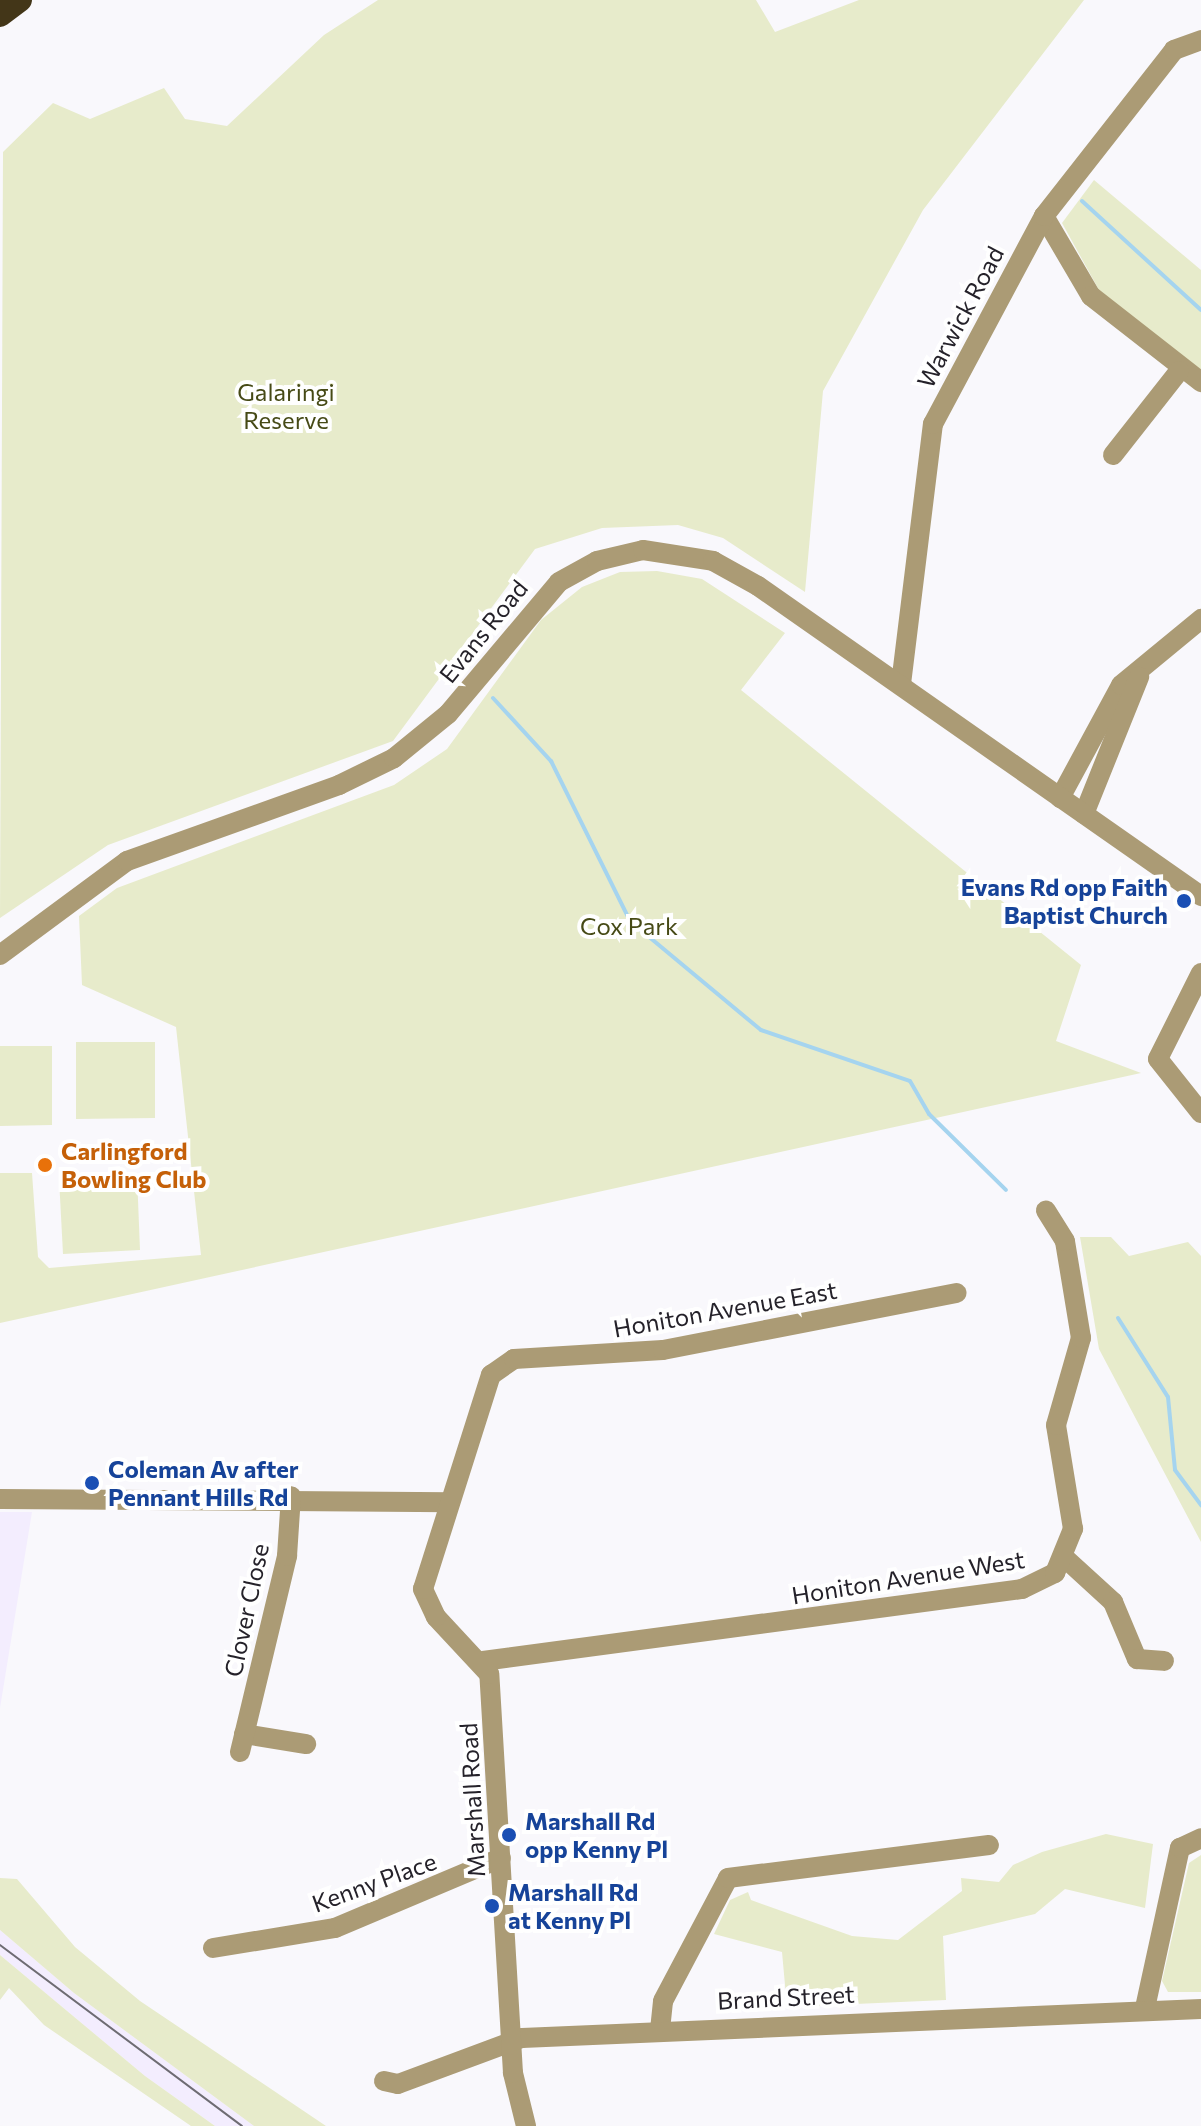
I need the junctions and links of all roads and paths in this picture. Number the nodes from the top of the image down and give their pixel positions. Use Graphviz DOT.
graph roads {
  1 [pos="20,0"];
  2 [pos="0,15"];
  3 [pos="1201,40"];
  4 [pos="1044,216"];
  5 [pos="1179,371"];
  6 [pos="1201,382"];
  7 [pos="1113,455"];
  8 [pos="1201,619"];
  9 [pos="1149,659"];
  10 [pos="901,684"];
  11 [pos="1060,798"];
  12 [pos="1084,814"];
  13 [pos="1201,896"];
  14 [pos="0,955"];
  15 [pos="1201,973"];
  16 [pos="1201,1113"];
  17 [pos="1046,1210"];
  18 [pos="957,1293"];
  19 [pos="291,1496"];
  20 [pos="0,1499"];
  21 [pos="450,1502"];
  22 [pos="1066,1559"];
  23 [pos="483,1661"];
  24 [pos="1164,1661"];
  25 [pos="306,1744"];
  26 [pos="1201,1838"];
  27 [pos="989,1845"];
  28 [pos="501,1858"];
  29 [pos="213,1948"];
  30 [pos="1145,2008"];
  31 [pos="1201,2009"];
  32 [pos="660,2030"];
  33 [pos="510,2039"];
  34 [pos="384,2081"];
  35 [pos="526,2126"];
  1 -- 2 [label="highway"];
  3 -- 4 [label="street, Warwick Road"];
  4 -- 5 [label="street"];
  4 -- 10 [label="street, Warwick Road"];
  5 -- 6 [label="street"];
  5 -- 7 [label="street"];
  8 -- 9 [label="street"];
  9 -- 11 [label="street"];
  9 -- 12 [label="street"];
  10 -- 11 [label="street, Evans Road"];
  10 -- 14 [label="street, Evans Road"];
  11 -- 12 [label="street, Evans Road"];
  12 -- 13 [label="street, Evans Road"];
  15 -- 16 [label="street"];
  17 -- 22 [label="street"];
  18 -- 21 [label="street, Honiton Avenue East"];
  19 -- 20 [label="street"];
  19 -- 21 [label="street"];
  19 -- 25 [label="street, Clover Close"];
  21 -- 23 [label="street, Honiton Avenue East"];
  22 -- 23 [label="street, Honiton Avenue West"];
  22 -- 24 [label="street"];
  23 -- 28 [label="street, Marshall Road"];
  26 -- 30 [label="street"];
  27 -- 32 [label="street"];
  28 -- 29 [label="street, Kenny Place"];
  28 -- 33 [label="street, Marshall Road"];
  30 -- 31 [label="street, Brand Street"];
  30 -- 32 [label="street, Brand Street"];
  32 -- 33 [label="street, Brand Street"];
  33 -- 34 [label="street, Brand Street"];
  33 -- 35 [label="street, Marshall Road"];
}
